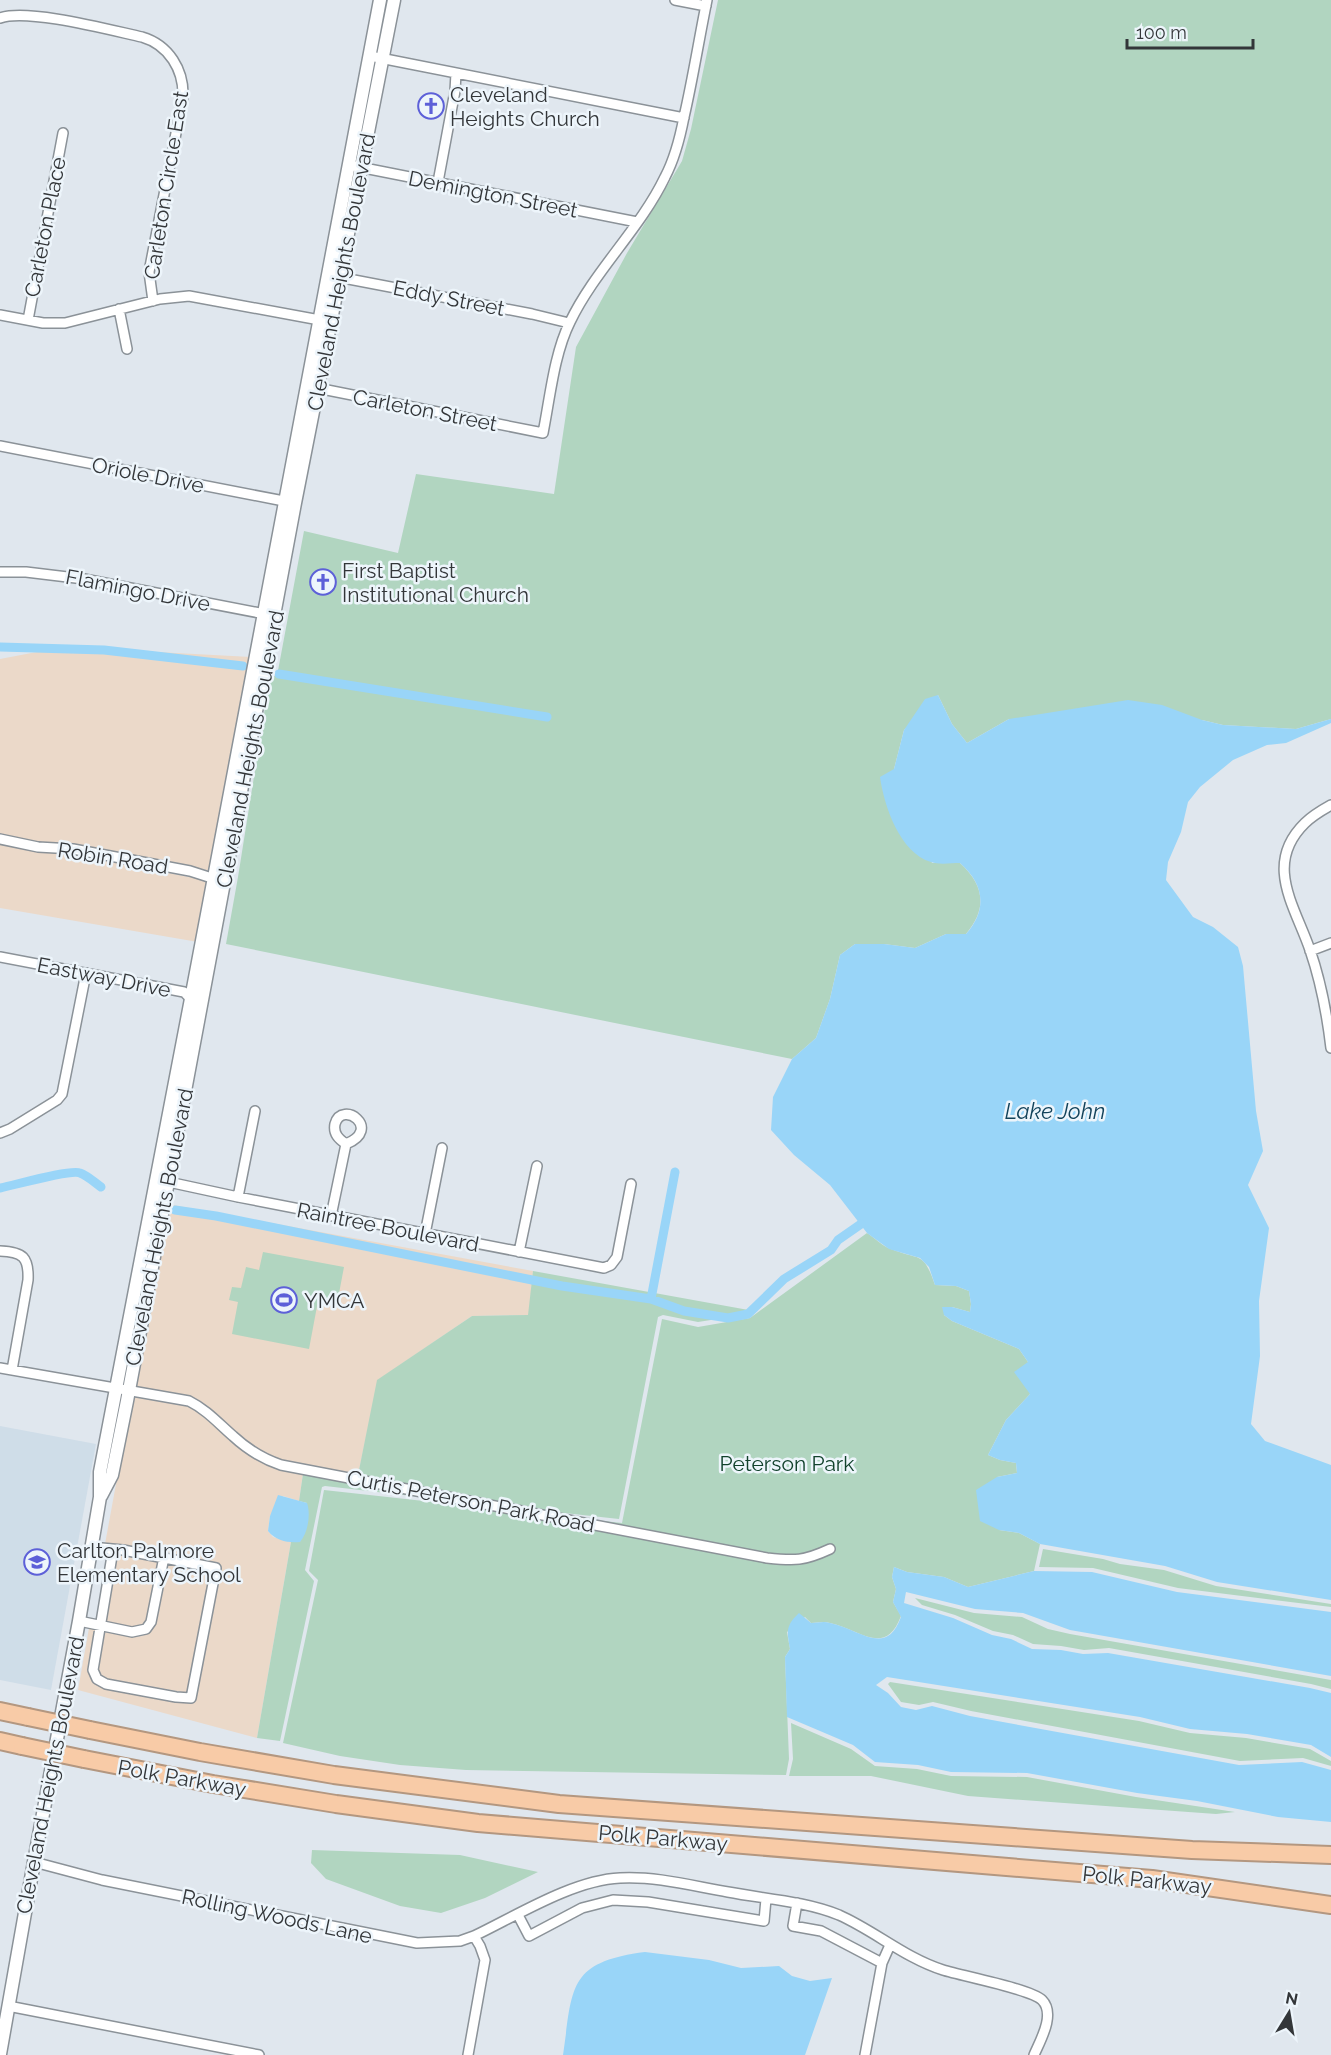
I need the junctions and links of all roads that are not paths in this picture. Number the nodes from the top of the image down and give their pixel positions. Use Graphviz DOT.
graph roads {
  1 [pos="380,0"];
  2 [pos="394,0"];
  3 [pos="675,0"];
  4 [pos="706,3"];
  5 [pos="0,18"];
  6 [pos="376,58"];
  7 [pos="456,73"];
  8 [pos="684,118"];
  9 [pos="63,133"];
  10 [pos="355,167"];
  11 [pos="438,182"];
  12 [pos="637,222"];
  13 [pos="334,276"];
  14 [pos="153,301"];
  15 [pos="119,309"];
  16 [pos="0,315"];
  17 [pos="28,320"];
  18 [pos="325,321"];
  19 [pos="569,323"];
  20 [pos="127,349"];
  21 [pos="312,387"];
  22 [pos="0,446"];
  23 [pos="290,502"];
  24 [pos="0,572"];
  25 [pos="269,615"];
  26 [pos="1331,805"];
  27 [pos="0,839"];
  28 [pos="219,880"];
  29 [pos="1331,943"];
  30 [pos="1310,951"];
  31 [pos="0,957"];
  32 [pos="86,973"];
  33 [pos="192,999"];
  34 [pos="201,1010"];
  35 [pos="1331,1048"];
  36 [pos="255,1111"];
  37 [pos="0,1133"];
  38 [pos="346,1144"];
  39 [pos="442,1148"];
  40 [pos="537,1166"];
  41 [pos="162,1181"];
  42 [pos="631,1184"];
  43 [pos="237,1197"];
  44 [pos="331,1216"];
  45 [pos="425,1234"];
  46 [pos="0,1251"];
  47 [pos="519,1252"];
  48 [pos="0,1368"];
  49 [pos="12,1370"];
  50 [pos="116,1389"];
  51 [pos="129,1391"];
  52 [pos="100,1497"];
  53 [pos="91,1547"];
  54 [pos="830,1549"];
  55 [pos="113,1550"];
  56 [pos="164,1557"];
  57 [pos="79,1621"];
  58 [pos="101,1626"];
  59 [pos="10,1713"];
  60 [pos="0,1741"];
  61 [pos="1331,1855"];
  62 [pos="34,1862"];
  63 [pos="766,1899"];
  64 [pos="797,1903"];
  65 [pos="1331,1905"];
  66 [pos="518,1915"];
  67 [pos="474,1936"];
  68 [pos="890,1945"];
  69 [pos="882,1963"];
  70 [pos="8,2006"];
  71 [pos="3,2024"];
  72 [pos="0,2054"];
  73 [pos="259,2055"];
  74 [pos="468,2055"];
  75 [pos="865,2055"];
  76 [pos="1034,2055"];
  1 -- 6 [label="street, Cleveland Heights Boulevard"];
  2 -- 6 [label="street, Cleveland Heights Boulevard"];
  3 -- 4 [label="street"];
  4 -- 8 [label="street"];
  5 -- 14 [label="street, Carleton Circle East"];
  6 -- 7 [label="street"];
  6 -- 10 [label="street, Cleveland Heights Boulevard"];
  7 -- 8 [label="street"];
  7 -- 11 [label="street"];
  8 -- 12 [label="street"];
  9 -- 17 [label="street, Carleton Place"];
  10 -- 11 [label="street, Demington Street"];
  10 -- 13 [label="street, Cleveland Heights Boulevard"];
  11 -- 12 [label="street, Demington Street"];
  12 -- 19 [label="street"];
  13 -- 18 [label="street, Cleveland Heights Boulevard"];
  13 -- 19 [label="street, Eddy Street"];
  14 -- 15 [label="street"];
  14 -- 18 [label="street"];
  15 -- 17 [label="street"];
  15 -- 20 [label="street"];
  16 -- 17 [label="street"];
  18 -- 21 [label="street, Cleveland Heights Boulevard"];
  19 -- 21 [label="street, Carleton Street"];
  21 -- 23 [label="street, Cleveland Heights Boulevard"];
  22 -- 23 [label="street, Oriole Drive"];
  23 -- 25 [label="street, Cleveland Heights Boulevard"];
  24 -- 25 [label="street, Flamingo Drive"];
  25 -- 28 [label="street, Cleveland Heights Boulevard"];
  26 -- 30 [label="street"];
  27 -- 28 [label="street, Robin Road"];
  28 -- 33 [label="street, Cleveland Heights Boulevard"];
  28 -- 34 [label="street, Cleveland Heights Boulevard"];
  29 -- 30 [label="street"];
  30 -- 35 [label="street"];
  31 -- 32 [label="street, Eastway Drive"];
  32 -- 33 [label="street, Eastway Drive"];
  32 -- 37 [label="street"];
  33 -- 34 [label="street, Eastway Drive"];
  33 -- 41 [label="street, Cleveland Heights Boulevard"];
  34 -- 41 [label="street, Cleveland Heights Boulevard"];
  36 -- 43 [label="street"];
  38 -- 44 [label="street"];
  39 -- 45 [label="street"];
  40 -- 47 [label="street"];
  41 -- 43 [label="street, Raintree Boulevard"];
  41 -- 50 [label="street, Cleveland Heights Boulevard"];
  41 -- 51 [label="street, Cleveland Heights Boulevard"];
  42 -- 47 [label="street, Raintree Boulevard"];
  43 -- 44 [label="street, Raintree Boulevard"];
  44 -- 45 [label="street, Raintree Boulevard"];
  45 -- 47 [label="street, Raintree Boulevard"];
  46 -- 49 [label="street"];
  48 -- 49 [label="street, Curtis Peterson Park Road"];
  49 -- 50 [label="street, Curtis Peterson Park Road"];
  50 -- 51 [label="street, Curtis Peterson Park Road"];
  50 -- 52 [label="street, Cleveland Heights Boulevard"];
  51 -- 52 [label="street, Cleveland Heights Boulevard"];
  51 -- 54 [label="street, Curtis Peterson Park Road"];
  52 -- 53 [label="street, Cleveland Heights Boulevard"];
  53 -- 55 [label="street"];
  53 -- 57 [label="street, Cleveland Heights Boulevard"];
  55 -- 56 [label="street"];
  55 -- 58 [label="street"];
  56 -- 58 [label="street"];
  56 -- 58 [label="street"];
  57 -- 58 [label="street"];
  57 -- 62 [label="street, Cleveland Heights Boulevard"];
  59 -- 61 [label="highway, Polk Parkway, bridge"];
  60 -- 65 [label="highway, Polk Parkway, bridge"];
  62 -- 67 [label="street, Rolling Woods Lane"];
  62 -- 70 [label="street, Cleveland Heights Boulevard"];
  63 -- 64 [label="street, Rolling Woods Lane"];
  63 -- 66 [label="street, Rolling Woods Lane"];
  63 -- 66 [label="street"];
  64 -- 68 [label="street, Rolling Woods Lane"];
  64 -- 69 [label="street"];
  66 -- 67 [label="street, Rolling Woods Lane"];
  67 -- 74 [label="street"];
  68 -- 69 [label="street"];
  68 -- 76 [label="street, Rolling Woods Lane"];
  69 -- 75 [label="street"];
  70 -- 71 [label="street, Cleveland Heights Boulevard"];
  70 -- 73 [label="street"];
  71 -- 72 [label="street, Cleveland Heights Boulevard"];
}
